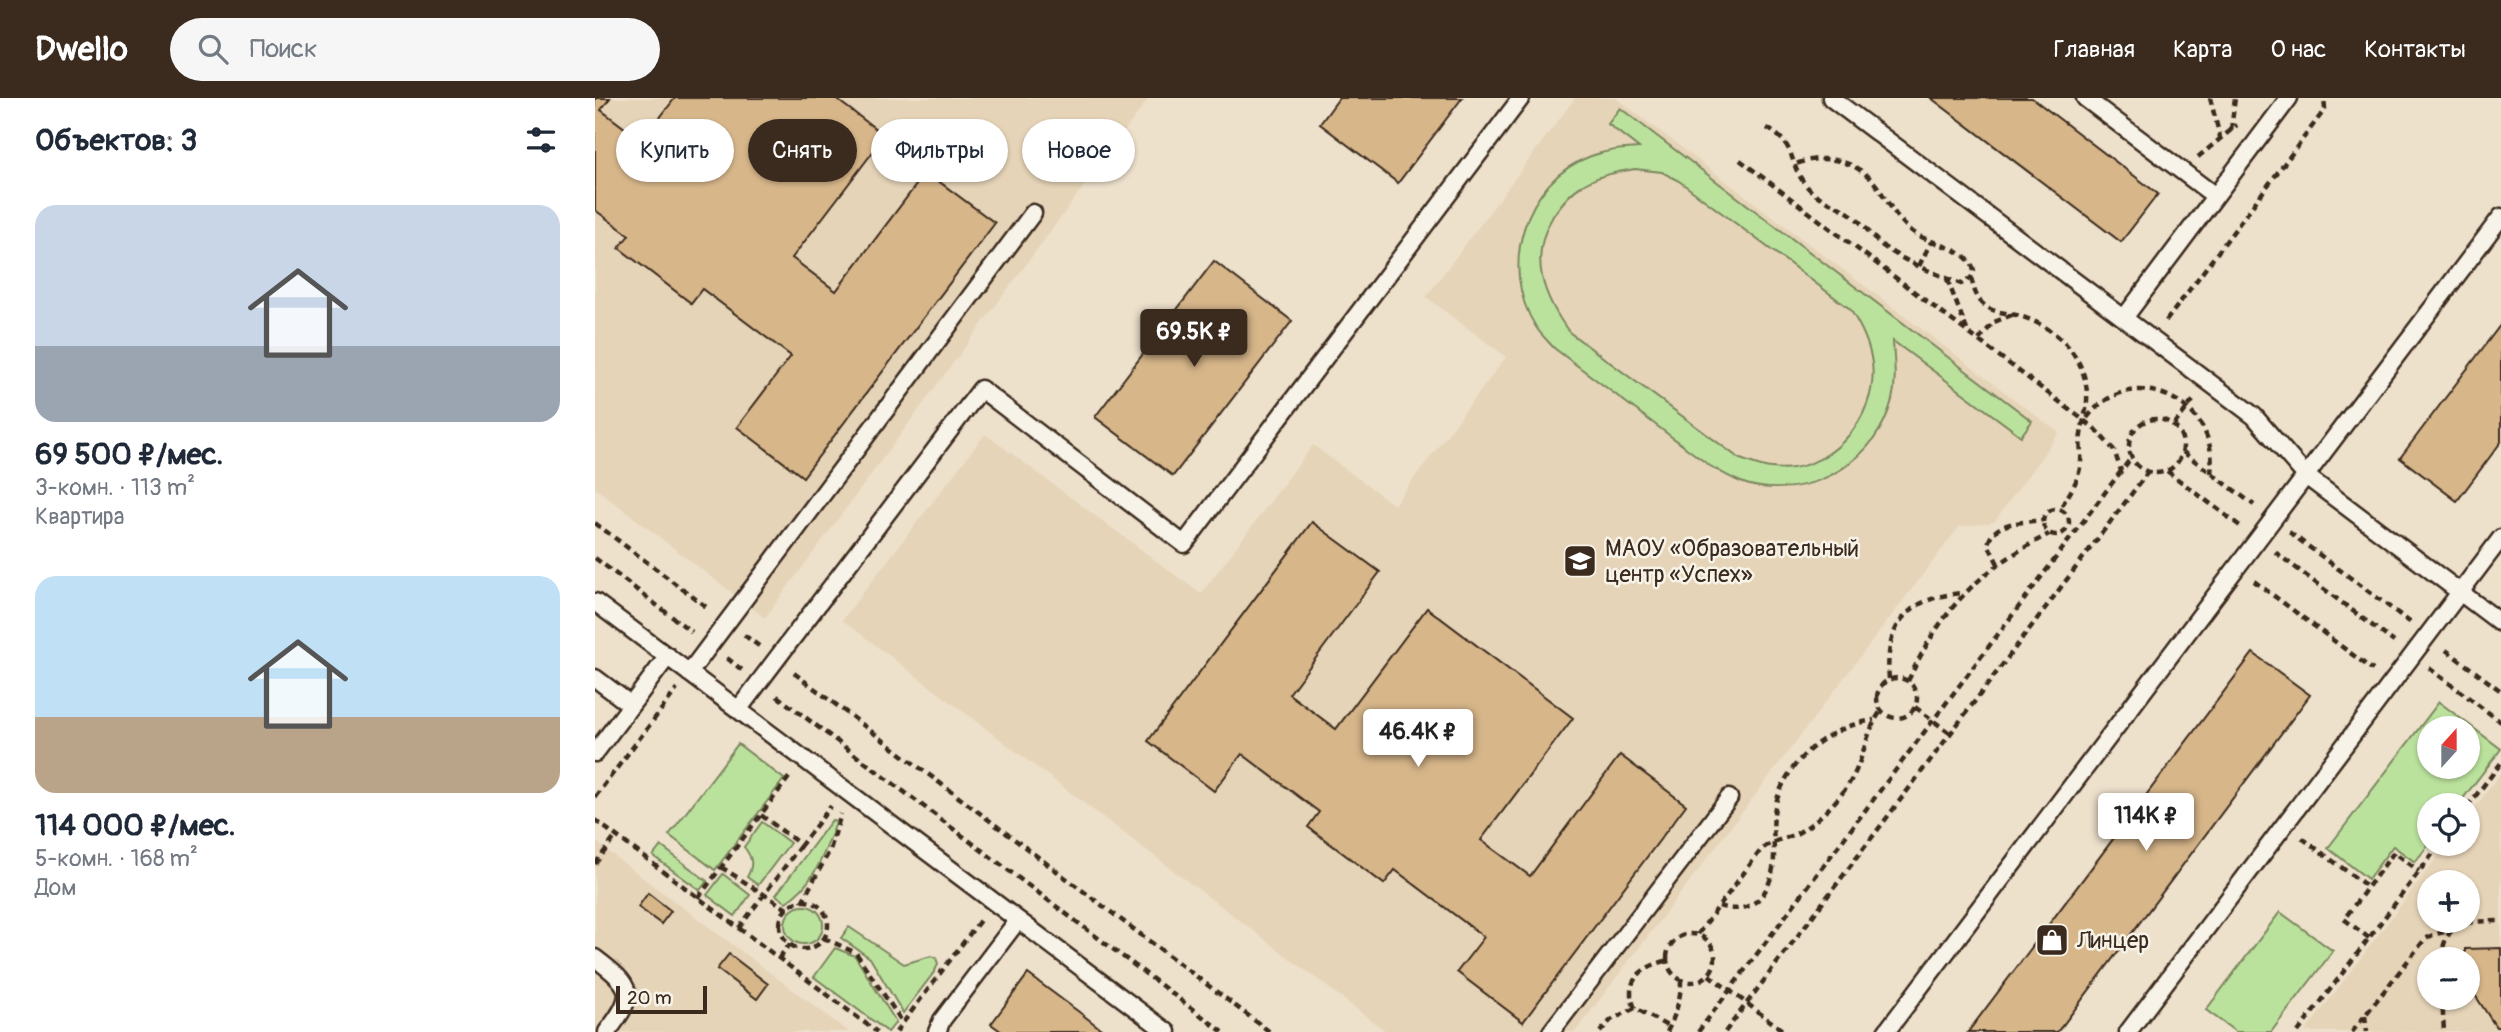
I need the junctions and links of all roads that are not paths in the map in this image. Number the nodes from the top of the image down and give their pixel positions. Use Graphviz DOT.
graph roads {
  1 [pos="1521,98"];
  2 [pos="1831,98"];
  3 [pos="2085,98"];
  4 [pos="2289,98"];
  5 [pos="2215,196"];
  6 [pos="1033,213"];
  7 [pos="2501,217"];
  8 [pos="2124,318"];
  9 [pos="2306,475"];
  10 [pos="2501,538"];
  11 [pos="2461,592"];
  12 [pos="595,602"];
  13 [pos="2501,622"];
  14 [pos="668,656"];
  15 [pos="689,673"];
  16 [pos="595,678"];
  17 [pos="631,705"];
  18 [pos="738,710"];
  19 [pos="595,753"];
  20 [pos="1729,798"];
  21 [pos="1018,920"];
  22 [pos="595,958"];
  23 [pos="607,1032"];
  24 [pos="937,1032"];
  25 [pos="1167,1032"];
  26 [pos="1551,1032"];
  27 [pos="1886,1032"];
  28 [pos="2128,1032"];
  1 -- 18 [label="lane"];
  2 -- 8 [label="lane"];
  3 -- 5 [label="lane"];
  4 -- 5 [label="lane"];
  5 -- 8 [label="lane"];
  6 -- 15 [label="lane"];
  7 -- 9 [label="lane"];
  8 -- 9 [label="lane"];
  9 -- 11 [label="lane"];
  9 -- 27 [label="lane"];
  10 -- 11 [label="lane"];
  11 -- 13 [label="lane"];
  11 -- 28 [label="lane"];
  12 -- 14 [label="lane"];
  14 -- 15 [label="lane"];
  14 -- 17 [label="lane"];
  15 -- 18 [label="lane"];
  16 -- 17 [label="lane"];
  17 -- 19 [label="lane"];
  18 -- 21 [label="lane"];
  20 -- 26 [label="lane"];
  21 -- 24 [label="lane"];
  21 -- 25 [label="lane"];
  22 -- 23 [label="lane"];
}
